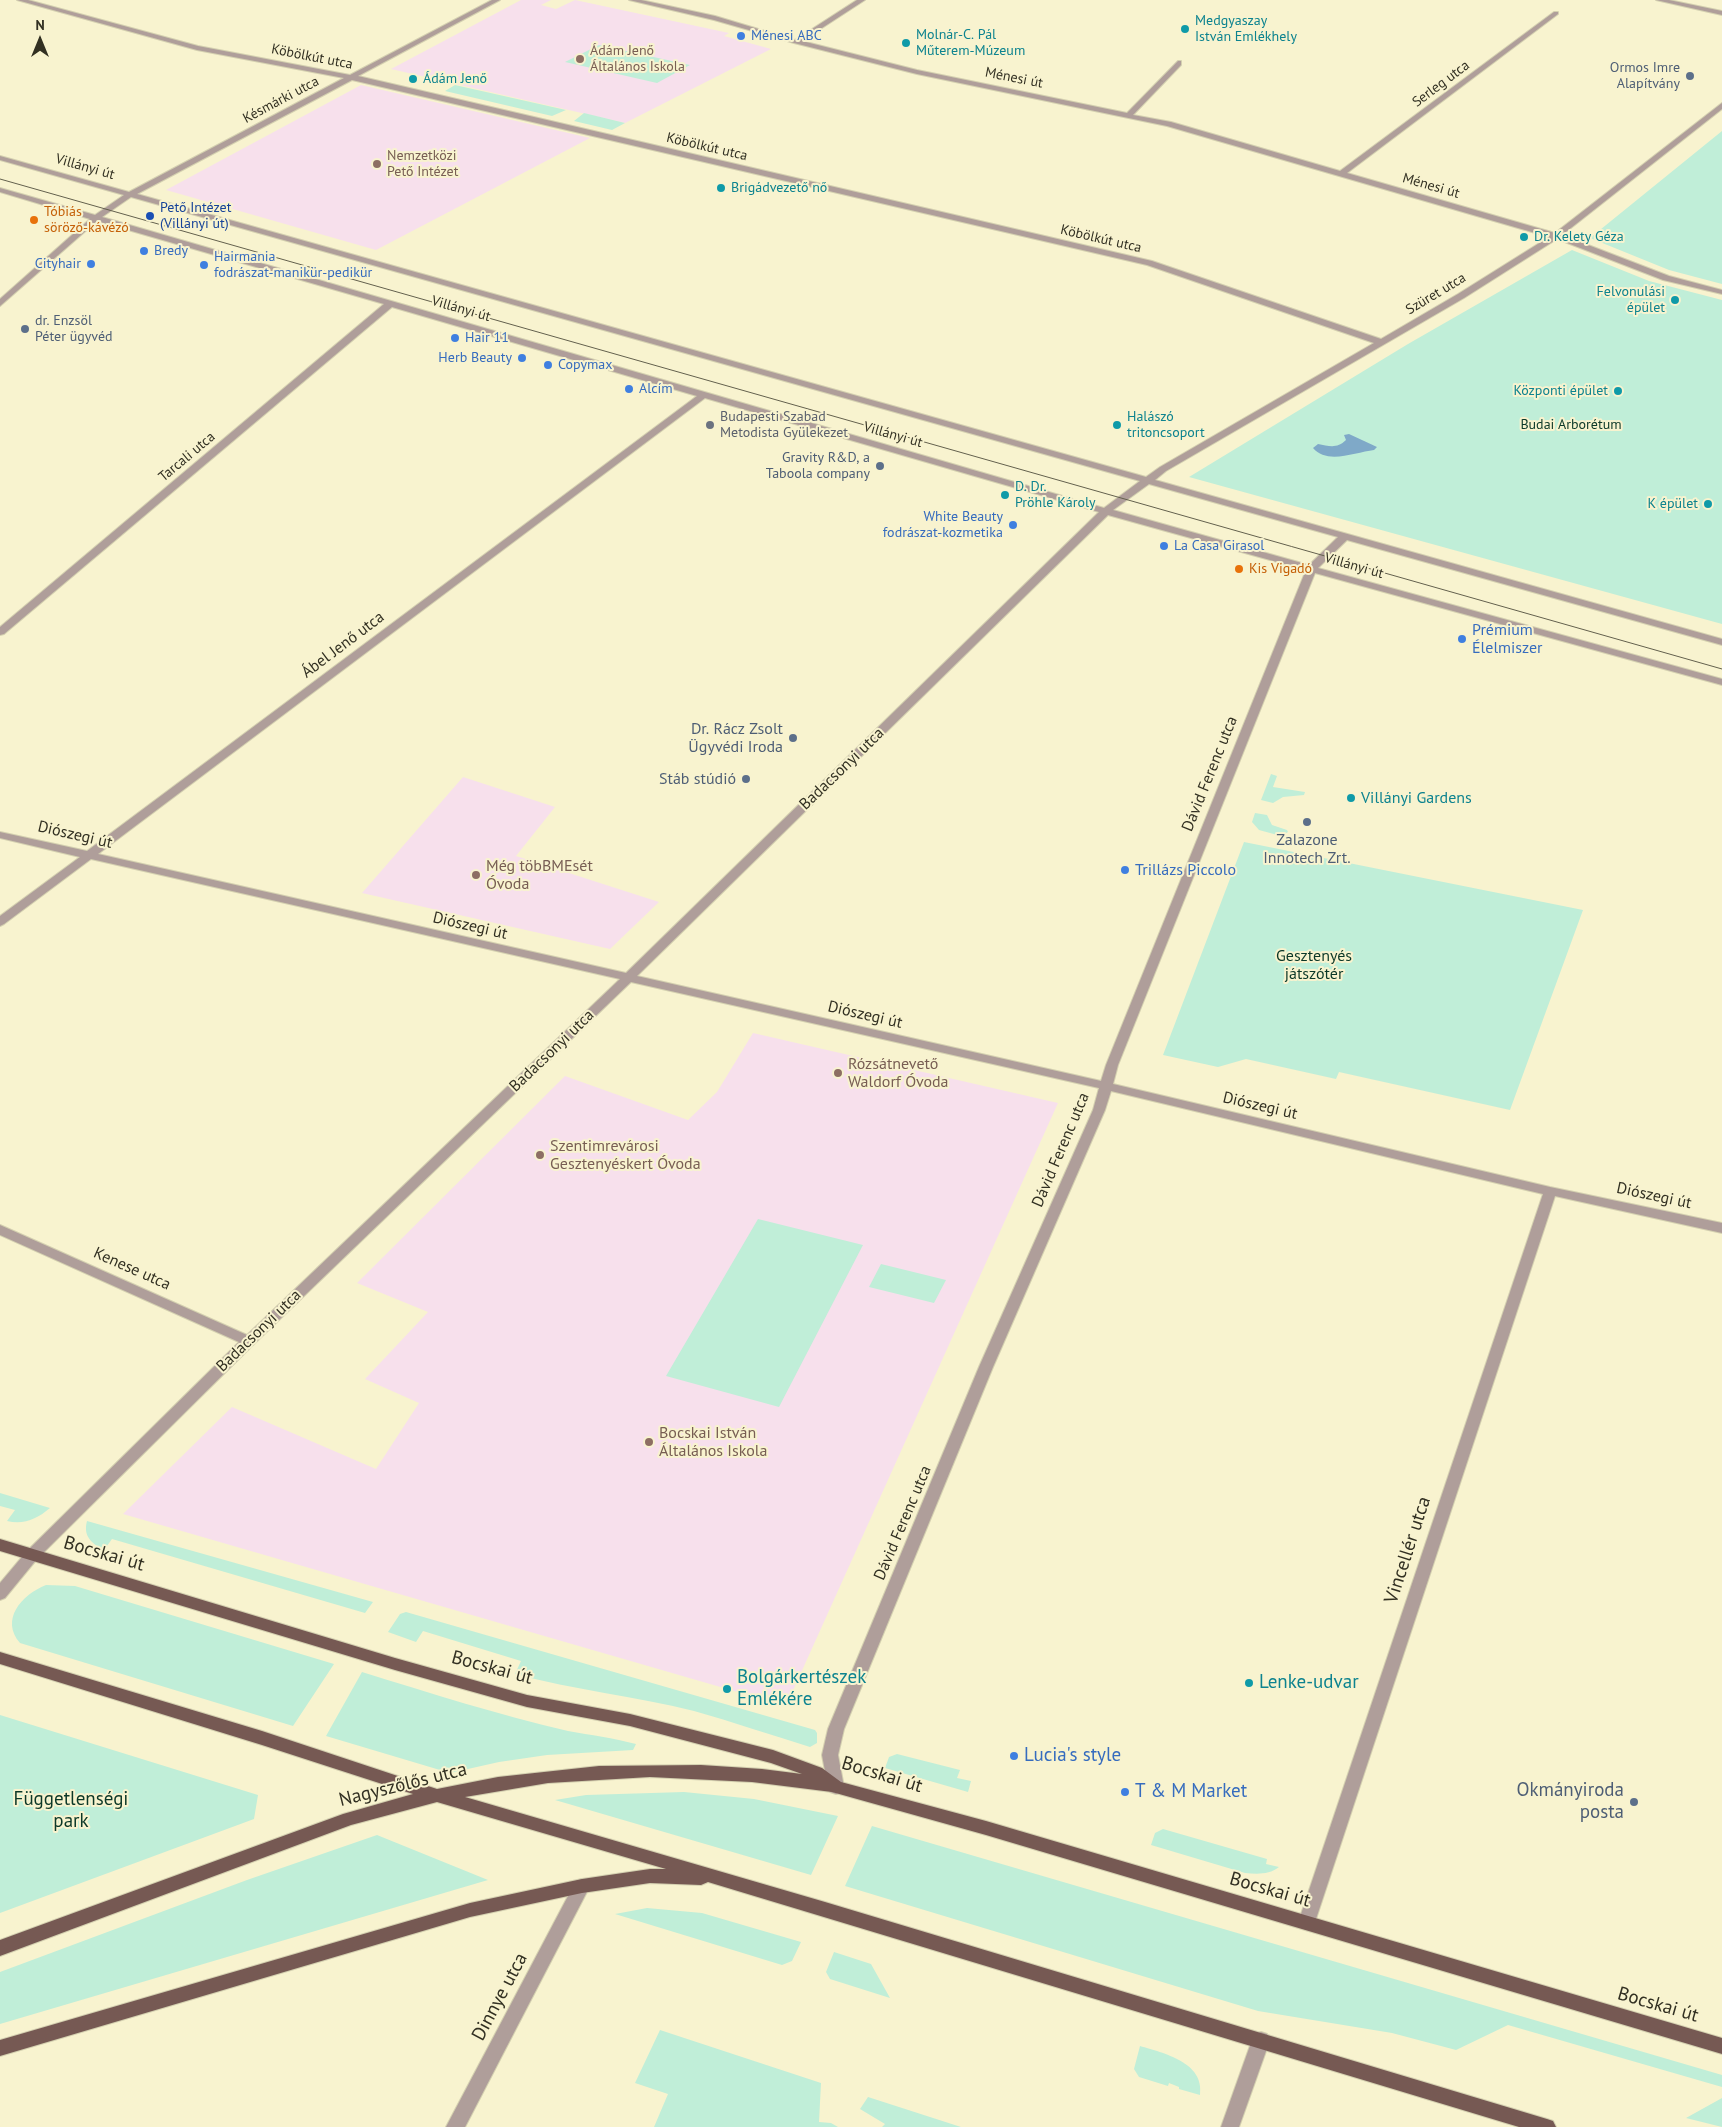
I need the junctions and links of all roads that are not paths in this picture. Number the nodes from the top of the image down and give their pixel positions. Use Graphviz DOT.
graph roads {
  1 [pos="20,0"];
  2 [pos="497,0"];
  3 [pos="632,0"];
  4 [pos="862,0"];
  5 [pos="1659,0"];
  6 [pos="1556,13"];
  7 [pos="1722,13"];
  8 [pos="796,42"];
  9 [pos="1178,64"];
  10 [pos="352,77"];
  11 [pos="1722,105"];
  12 [pos="1129,115"];
  13 [pos="0,158"];
  14 [pos="1340,175"];
  15 [pos="0,190"];
  16 [pos="131,194"];
  17 [pos="95,218"];
  18 [pos="1556,236"];
  19 [pos="1722,292"];
  20 [pos="0,303"];
  21 [pos="391,303"];
  22 [pos="1381,342"];
  23 [pos="705,394"];
  24 [pos="1146,480"];
  25 [pos="1106,511"];
  26 [pos="1345,536"];
  27 [pos="1312,568"];
  28 [pos="0,632"];
  29 [pos="1722,642"];
  30 [pos="1722,682"];
  31 [pos="0,835"];
  32 [pos="90,855"];
  33 [pos="0,922"];
  34 [pos="628,979"];
  35 [pos="1106,1086"];
  36 [pos="1550,1190"];
  37 [pos="1722,1228"];
  38 [pos="0,1230"];
  39 [pos="249,1340"];
  40 [pos="0,1545"];
  41 [pos="32,1555"];
  42 [pos="0,1594"];
  43 [pos="0,1658"];
  44 [pos="836,1786"];
  45 [pos="436,1795"];
  46 [pos="718,1878"];
  47 [pos="582,1886"];
  48 [pos="1307,1923"];
  49 [pos="0,1948"];
  50 [pos="1261,2040"];
  51 [pos="1722,2046"];
  52 [pos="0,2048"];
  53 [pos="455,2127"];
  54 [pos="1230,2127"];
  55 [pos="1547,2127"];
  1 -- 10 [label="street, Köbölkút utca"];
  2 -- 10 [label="street, Késmárki utca"];
  3 -- 8 [label="street, Ménesi út"];
  4 -- 8 [label="street"];
  5 -- 7 [label="street"];
  6 -- 14 [label="street, Serleg utca"];
  8 -- 12 [label="street, Ménesi út"];
  9 -- 12 [label="street"];
  10 -- 16 [label="street, Késmárki utca"];
  10 -- 22 [label="street, Köbölkút utca"];
  11 -- 18 [label="street, Szüret utca"];
  12 -- 14 [label="street, Ménesi út"];
  13 -- 16 [label="street, Villányi út"];
  14 -- 18 [label="street, Ménesi út"];
  15 -- 17 [label="street, Villányi út"];
  16 -- 17 [label="street, Késmárki utca"];
  16 -- 24 [label="street, Villányi út"];
  17 -- 20 [label="street, Késmárki utca"];
  17 -- 21 [label="street, Villányi út"];
  18 -- 19 [label="street, Ménesi út"];
  18 -- 22 [label="street, Szüret utca"];
  21 -- 23 [label="street, Villányi út"];
  21 -- 28 [label="street, Tarcali utca"];
  22 -- 24 [label="street, Szüret utca"];
  23 -- 25 [label="street, Villányi út"];
  23 -- 32 [label="street, Ábel Jenő utca"];
  24 -- 25 [label="street, Badacsonyi utca"];
  24 -- 26 [label="street, Villányi út"];
  25 -- 27 [label="street, Villányi út"];
  25 -- 34 [label="street, Badacsonyi utca"];
  26 -- 27 [label="street, Dávid Ferenc utca"];
  26 -- 29 [label="street, Villányi út"];
  27 -- 30 [label="street, Villányi út"];
  27 -- 35 [label="street, Dávid Ferenc utca"];
  31 -- 32 [label="street, Diószegi út"];
  32 -- 33 [label="street, Ábel Jenő utca"];
  32 -- 34 [label="street, Diószegi út"];
  34 -- 35 [label="street, Diószegi út"];
  34 -- 39 [label="street, Badacsonyi utca"];
  35 -- 36 [label="street, Diószegi út"];
  35 -- 44 [label="street, Dávid Ferenc utca"];
  36 -- 37 [label="street, Diószegi út"];
  36 -- 48 [label="street, Vincellér utca"];
  38 -- 39 [label="street, Kenese utca"];
  39 -- 41 [label="street, Badacsonyi utca"];
  40 -- 41 [label="main road, Bocskai út"];
  41 -- 42 [label="street, Badacsonyi utca"];
  41 -- 44 [label="main road, Bocskai út"];
  43 -- 45 [label="main road"];
  44 -- 45 [label="main road, Nagyszőlős utca"];
  44 -- 48 [label="main road, Bocskai út"];
  45 -- 46 [label="main road"];
  45 -- 49 [label="main road, Nagyszőlős utca"];
  46 -- 47 [label="main road"];
  46 -- 50 [label="main road"];
  47 -- 52 [label="main road"];
  47 -- 53 [label="street, Dinnye utca"];
  48 -- 51 [label="main road, Bocskai út"];
  50 -- 54 [label="street"];
  50 -- 55 [label="main road"];
}
